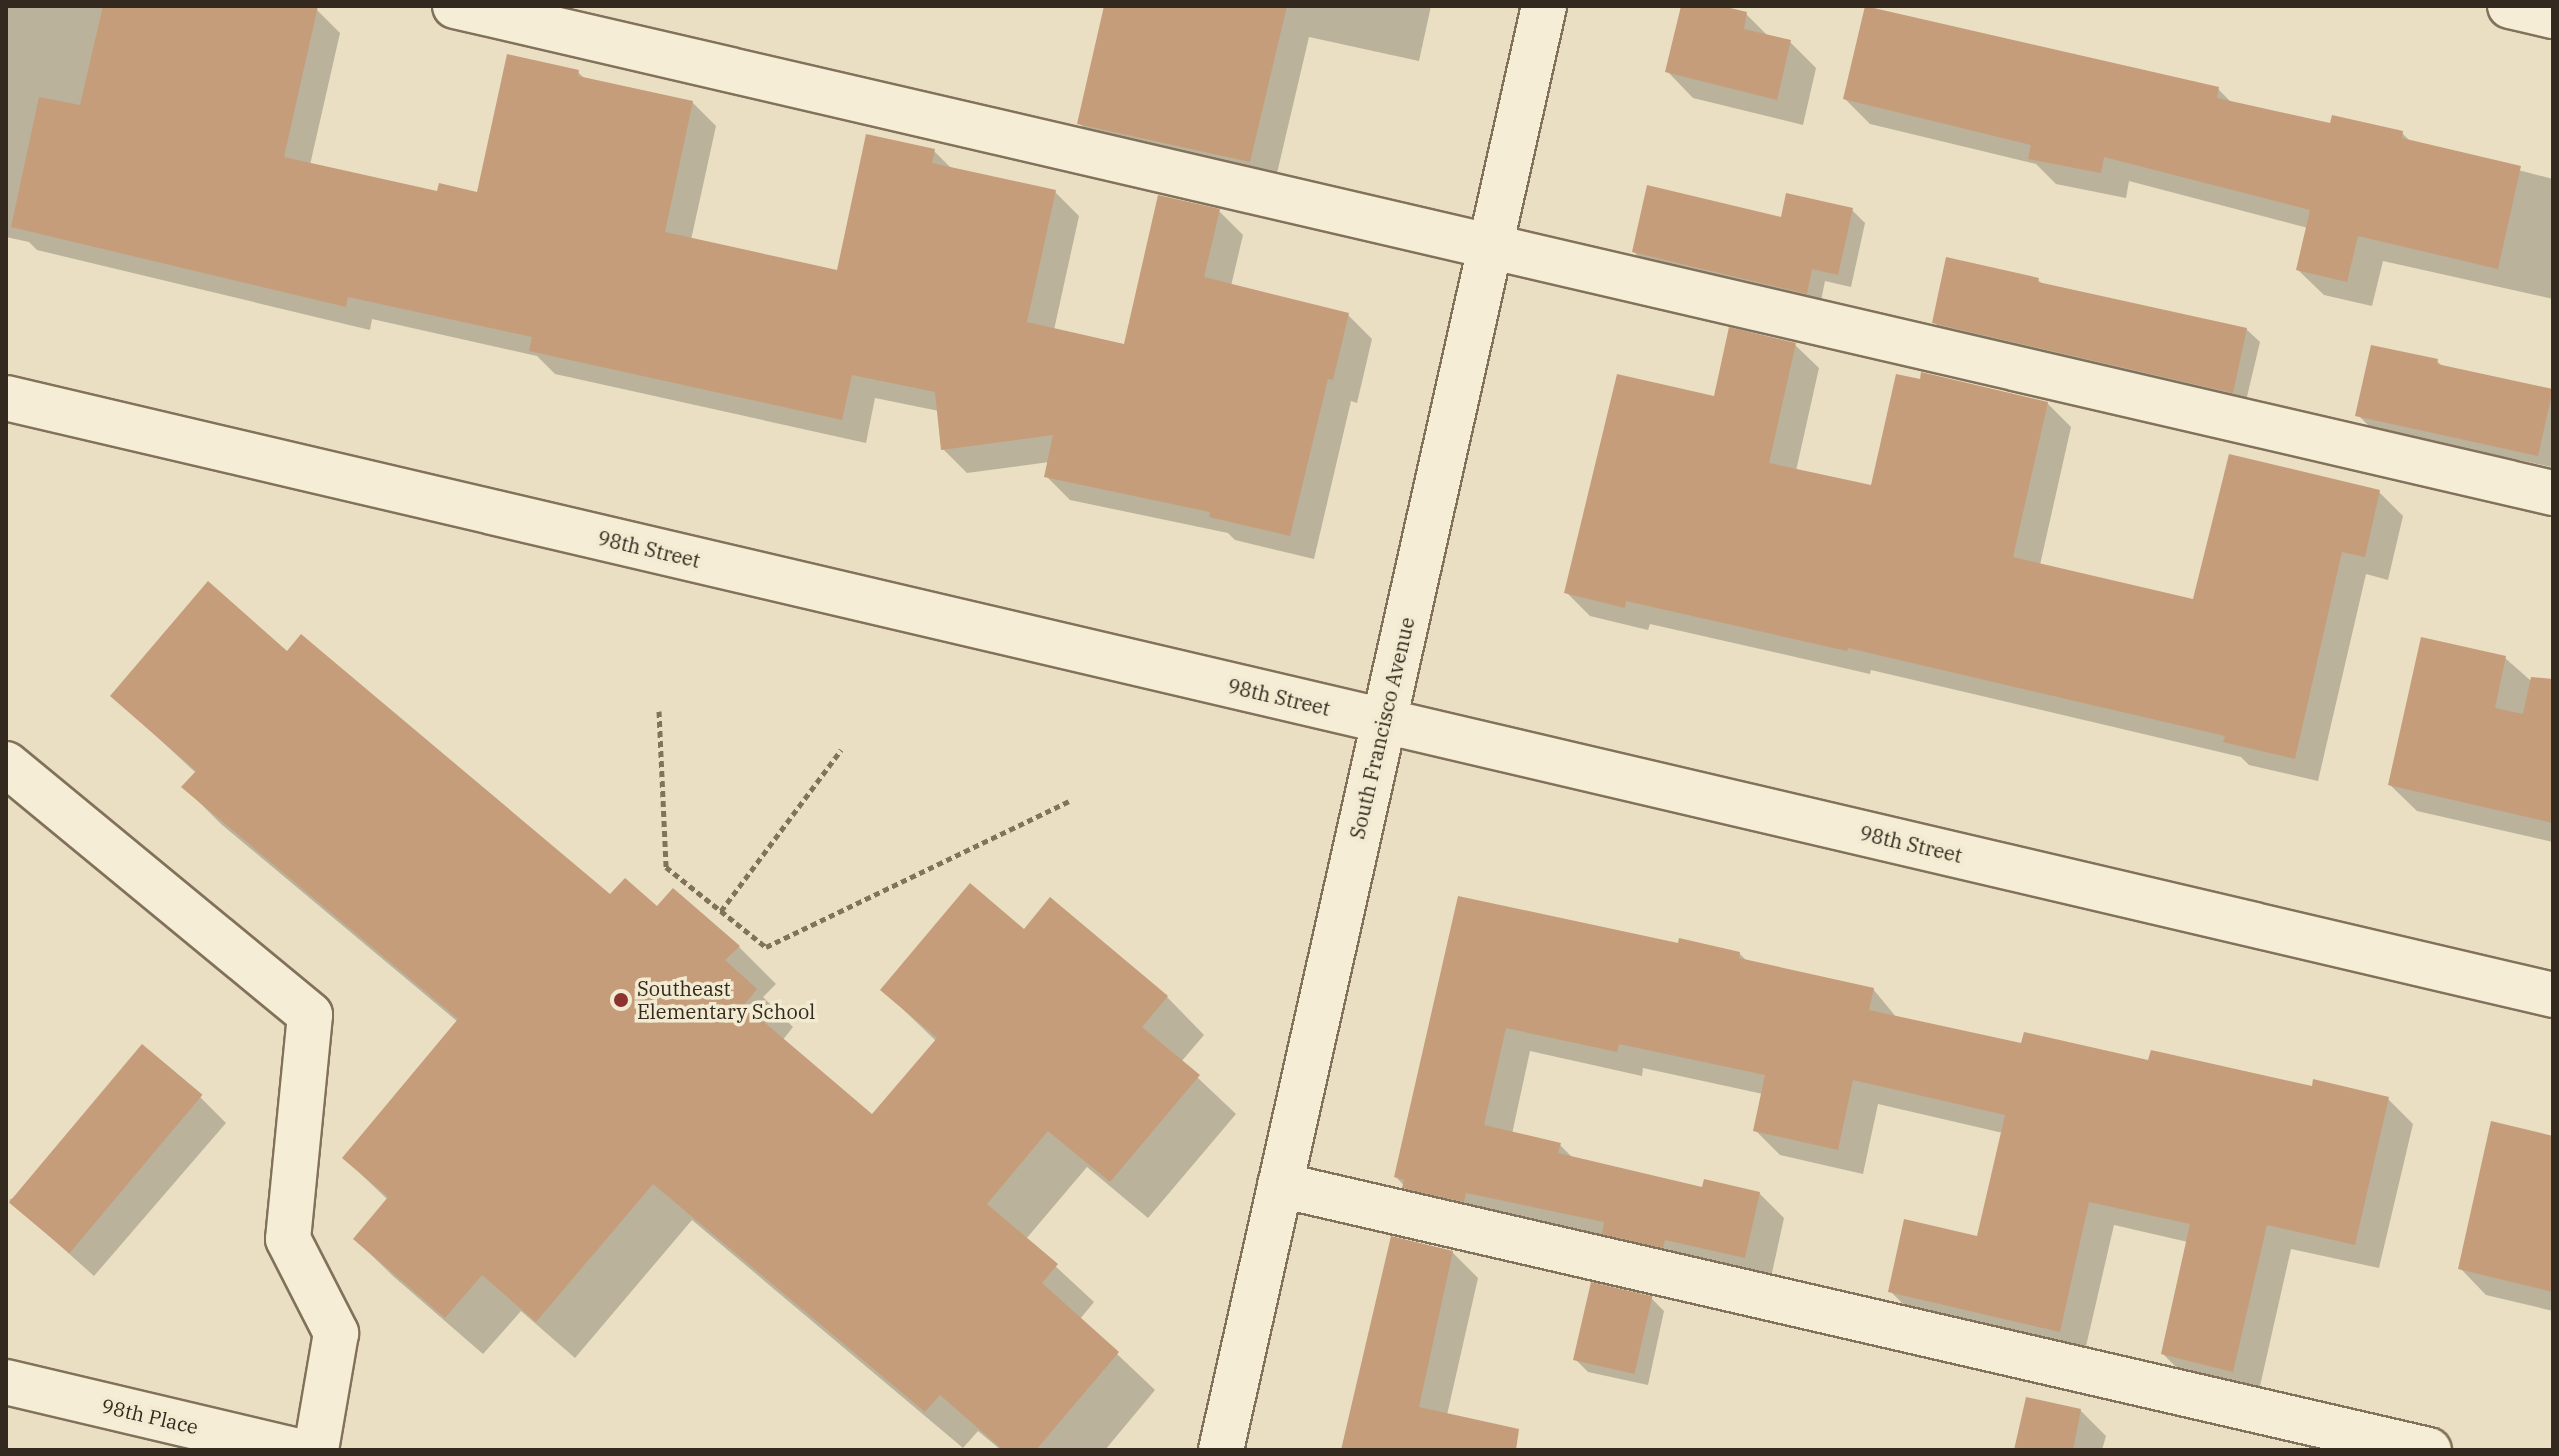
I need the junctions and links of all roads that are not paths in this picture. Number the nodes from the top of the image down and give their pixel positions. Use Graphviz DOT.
graph roads {
  1 [pos="455,6"];
  2 [pos="1544,6"];
  3 [pos="2510,6"];
  4 [pos="2553,16"];
  5 [pos="1490,246"];
  6 [pos="6,398"];
  7 [pos="2553,493"];
  8 [pos="1384,721"];
  9 [pos="6,764"];
  10 [pos="2553,995"];
  11 [pos="1280,1185"];
  12 [pos="6,1382"];
  13 [pos="293,1450"];
  14 [pos="316,1450"];
  15 [pos="1221,1450"];
  16 [pos="2429,1450"];
  1 -- 5 [label="street"];
  2 -- 5 [label="street, South Francisco Avenue"];
  3 -- 4 [label="street"];
  5 -- 7 [label="street"];
  5 -- 8 [label="street, South Francisco Avenue"];
  6 -- 8 [label="street, 98th Street"];
  8 -- 10 [label="street, 98th Street"];
  8 -- 11 [label="street, South Francisco Avenue"];
  9 -- 14 [label="street"];
  11 -- 15 [label="street, South Francisco Avenue"];
  11 -- 16 [label="street"];
  12 -- 13 [label="street, 98th Place"];
}
